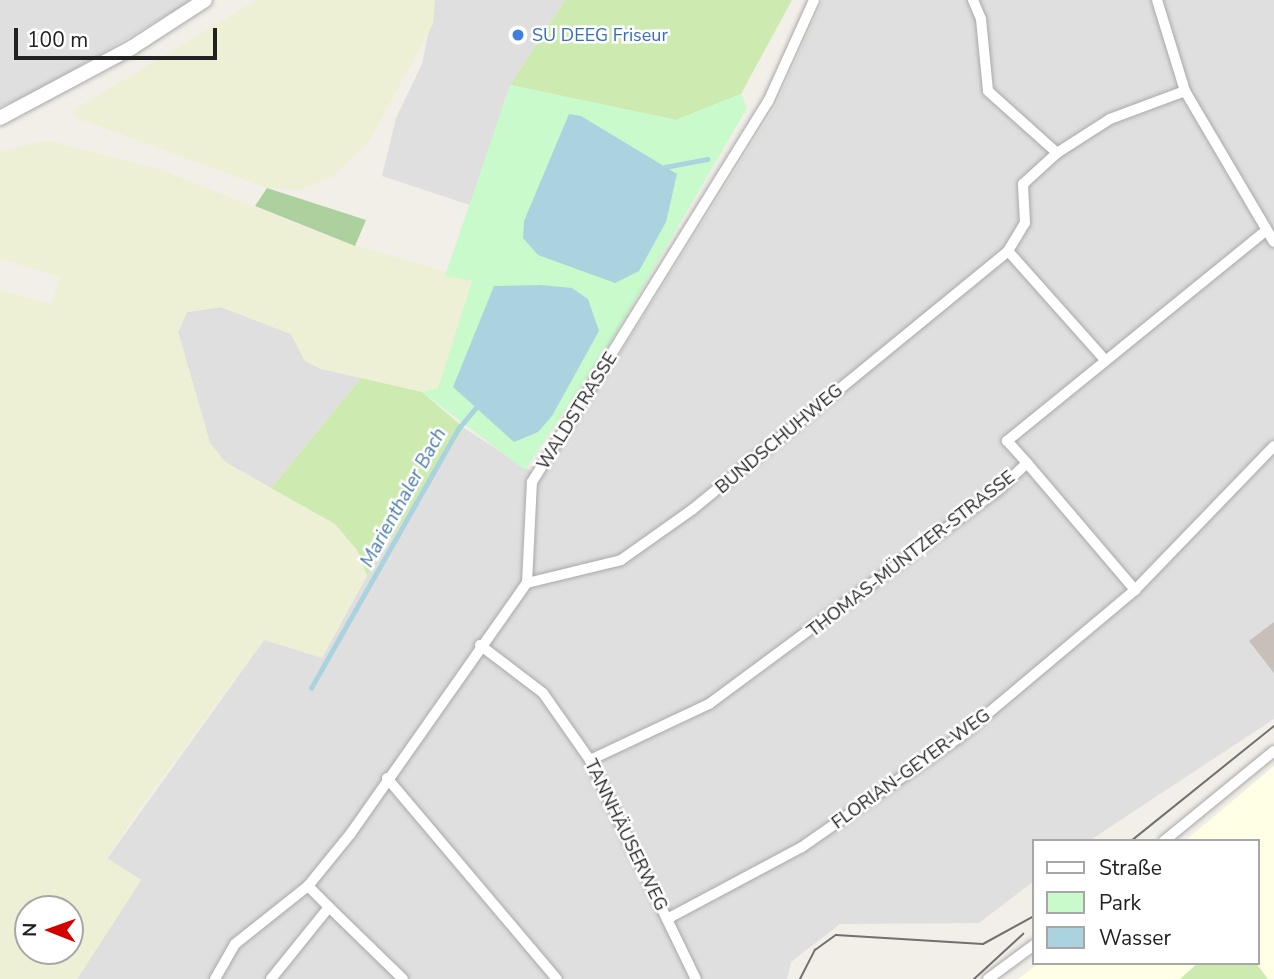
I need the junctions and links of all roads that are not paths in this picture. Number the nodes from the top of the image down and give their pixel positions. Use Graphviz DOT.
graph roads {
  1 [pos="205,0"];
  2 [pos="814,0"];
  3 [pos="973,0"];
  4 [pos="1157,0"];
  5 [pos="1185,91"];
  6 [pos="0,118"];
  7 [pos="1058,153"];
  8 [pos="1265,230"];
  9 [pos="1274,242"];
  10 [pos="1008,251"];
  11 [pos="1105,360"];
  12 [pos="1274,446"];
  13 [pos="1027,463"];
  14 [pos="527,583"];
  15 [pos="1135,590"];
  16 [pos="480,645"];
  17 [pos="1274,751"];
  18 [pos="590,760"];
  19 [pos="387,778"];
  20 [pos="1166,839"];
  21 [pos="309,886"];
  22 [pos="329,907"];
  23 [pos="667,919"];
  24 [pos="1032,946"];
  25 [pos="215,979"];
  26 [pos="271,979"];
  27 [pos="403,979"];
  28 [pos="557,979"];
  29 [pos="696,979"];
  30 [pos="988,979"];
  1 -- 6 [label="street"];
  2 -- 14 [label="street, WALDSTRASSE"];
  3 -- 7 [label="street"];
  4 -- 5 [label="street"];
  5 -- 7 [label="street, BUNDSCHUHWEG"];
  5 -- 8 [label="street"];
  7 -- 10 [label="street, BUNDSCHUHWEG"];
  8 -- 9 [label="street"];
  8 -- 11 [label="street, THOMAS-MÜNTZER-STRASSE"];
  10 -- 11 [label="street"];
  10 -- 14 [label="street, BUNDSCHUHWEG"];
  11 -- 13 [label="street, THOMAS-MÜNTZER-STRASSE"];
  12 -- 15 [label="street, FLORIAN-GEYER-WEG"];
  13 -- 15 [label="street"];
  13 -- 18 [label="street, THOMAS-MÜNTZER-STRASSE"];
  14 -- 16 [label="street"];
  15 -- 23 [label="street, FLORIAN-GEYER-WEG"];
  16 -- 18 [label="street, TANNHÄUSERWEG"];
  16 -- 19 [label="street"];
  17 -- 20 [label="street"];
  18 -- 23 [label="street, TANNHÄUSERWEG"];
  19 -- 21 [label="street"];
  19 -- 28 [label="street"];
  21 -- 22 [label="street"];
  21 -- 25 [label="street"];
  22 -- 26 [label="street"];
  22 -- 27 [label="street"];
  23 -- 29 [label="street, TANNHÄUSERWEG"];
  24 -- 30 [label="street"];
}
